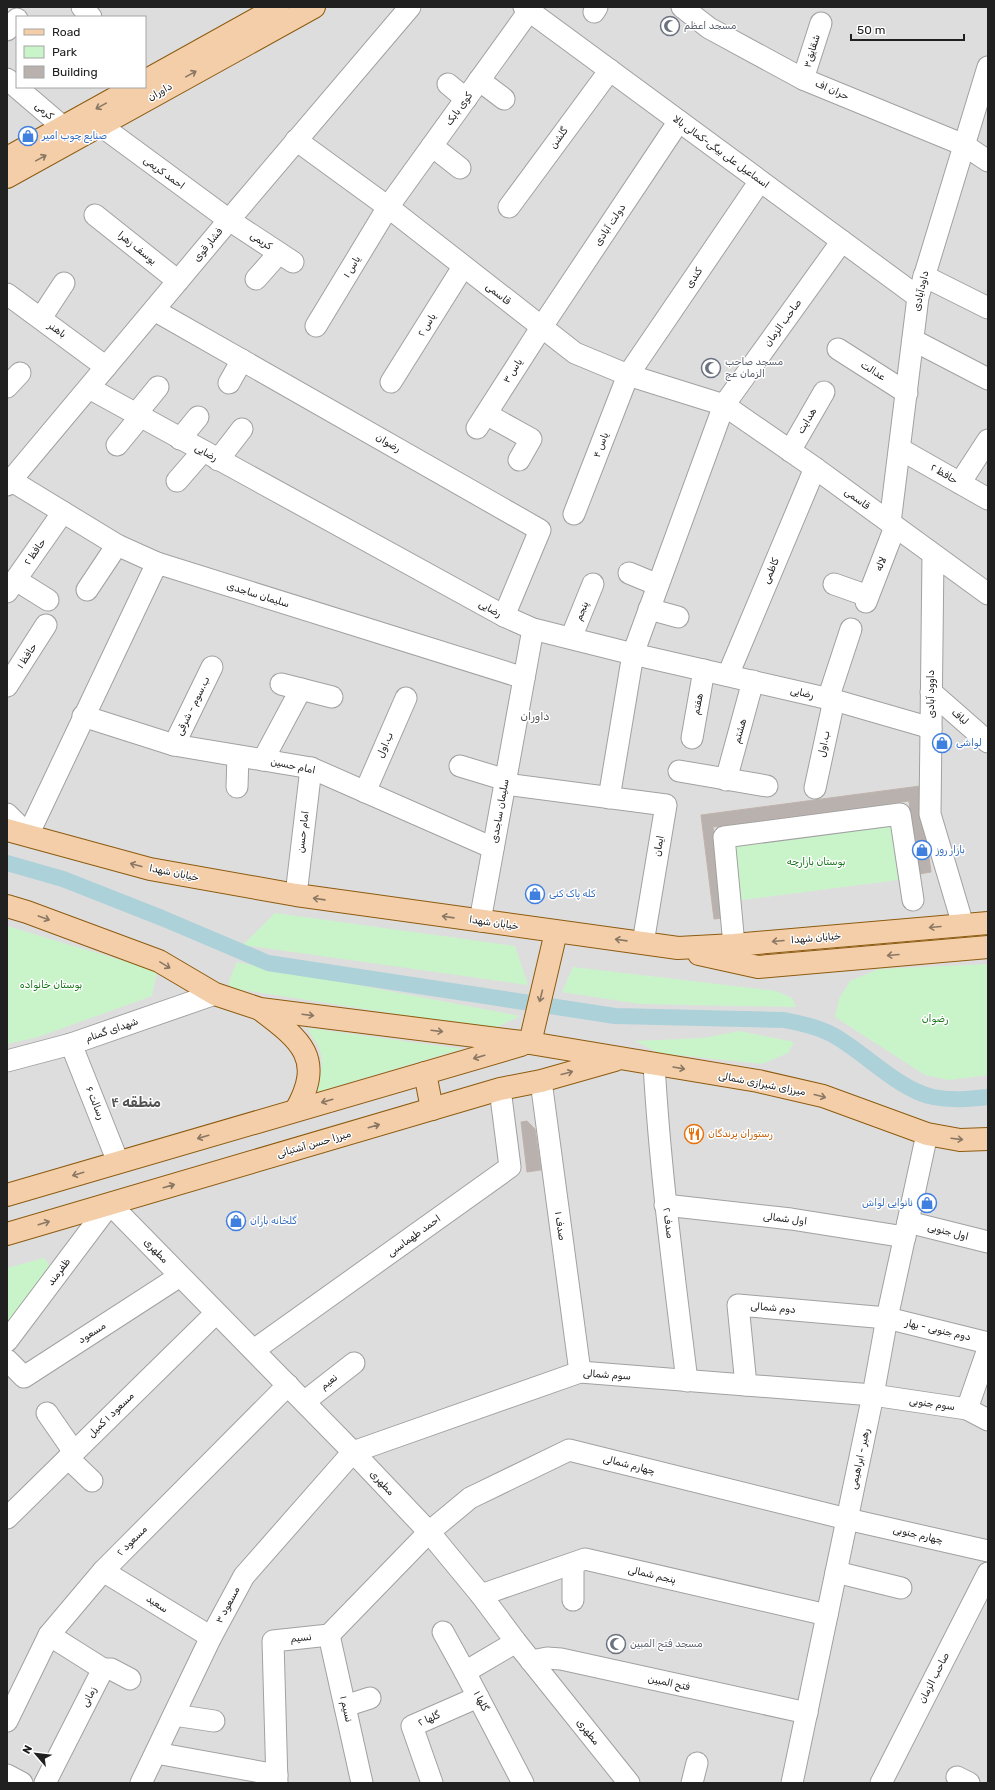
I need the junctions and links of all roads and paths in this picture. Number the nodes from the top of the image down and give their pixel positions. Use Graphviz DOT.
graph roads {
  1 [pos="82,7"];
  2 [pos="278,7"];
  3 [pos="314,7"];
  4 [pos="410,7"];
  5 [pos="682,7"];
  6 [pos="527,9"];
  7 [pos="90,16"];
  8 [pos="16,20"];
  9 [pos="821,22"];
  10 [pos="7,30"];
  11 [pos="236,40"];
  12 [pos="988,67"];
  13 [pos="610,70"];
  14 [pos="7,79"];
  15 [pos="146,79"];
  16 [pos="803,79"];
  17 [pos="479,80"];
  18 [pos="448,84"];
  19 [pos="16,87"];
  20 [pos="18,88"];
  21 [pos="130,88"];
  22 [pos="466,99"];
  23 [pos="504,99"];
  24 [pos="679,121"];
  25 [pos="100,125"];
  26 [pos="63,127"];
  27 [pos="296,140"];
  28 [pos="964,145"];
  29 [pos="432,146"];
  30 [pos="7,158"];
  31 [pos="988,161"];
  32 [pos="460,168"];
  33 [pos="7,177"];
  34 [pos="760,181"];
  35 [pos="388,207"];
  36 [pos="509,207"];
  37 [pos="96,215"];
  38 [pos="228,220"];
  39 [pos="842,241"];
  40 [pos="463,267"];
  41 [pos="924,276"];
  42 [pos="256,279"];
  43 [pos="178,281"];
  44 [pos="64,283"];
  45 [pos="7,294"];
  46 [pos="918,297"];
  47 [pos="988,308"];
  48 [pos="154,310"];
  49 [pos="41,318"];
  50 [pos="316,326"];
  51 [pos="541,328"];
  52 [pos="913,340"];
  53 [pos="838,349"];
  54 [pos="242,360"];
  55 [pos="106,367"];
  56 [pos="628,375"];
  57 [pos="988,378"];
  58 [pos="391,382"];
  59 [pos="229,383"];
  60 [pos="158,387"];
  61 [pos="89,388"];
  62 [pos="824,392"];
  63 [pos="907,393"];
  64 [pos="724,405"];
  65 [pos="138,416"];
  66 [pos="198,417"];
  67 [pos="242,429"];
  68 [pos="180,439"];
  69 [pos="988,440"];
  70 [pos="117,445"];
  71 [pos="900,449"];
  72 [pos="790,451"];
  73 [pos="211,456"];
  74 [pos="519,460"];
  75 [pos="815,468"];
  76 [pos="8,481"];
  77 [pos="177,481"];
  78 [pos="960,483"];
  79 [pos="988,499"];
  80 [pos="63,512"];
  81 [pos="574,514"];
  82 [pos="893,525"];
  83 [pos="117,545"];
  84 [pos="932,555"];
  85 [pos="157,563"];
  86 [pos="629,573"];
  87 [pos="593,584"];
  88 [pos="658,584"];
  89 [pos="834,584"];
  90 [pos="11,586"];
  91 [pos="87,590"];
  92 [pos="988,594"];
  93 [pos="48,600"];
  94 [pos="649,609"];
  95 [pos="504,616"];
  96 [pos="678,617"];
  97 [pos="46,625"];
  98 [pos="533,629"];
  99 [pos="851,629"];
  100 [pos="572,638"];
  101 [pos="632,654"];
  102 [pos="212,667"];
  103 [pos="704,670"];
  104 [pos="728,675"];
  105 [pos="524,678"];
  106 [pos="753,681"];
  107 [pos="281,684"];
  108 [pos="7,686"];
  109 [pos="301,689"];
  110 [pos="931,692"];
  111 [pos="332,697"];
  112 [pos="406,698"];
  113 [pos="831,700"];
  114 [pos="84,716"];
  115 [pos="931,728"];
  116 [pos="692,738"];
  117 [pos="988,742"];
  118 [pos="174,745"];
  119 [pos="238,756"];
  120 [pos="263,760"];
  121 [pos="460,766"];
  122 [pos="311,768"];
  123 [pos="679,771"];
  124 [pos="726,780"];
  125 [pos="505,782"];
  126 [pos="767,786"];
  127 [pos="237,787"];
  128 [pos="814,788"];
  129 [pos="364,792"];
  130 [pos="609,798"];
  131 [pos="7,814"];
  132 [pos="15,836"];
  133 [pos="493,848"];
  134 [pos="296,895"];
  135 [pos="913,900"];
  136 [pos="7,906"];
  137 [pos="480,921"];
  138 [pos="988,923"];
  139 [pos="963,924"];
  140 [pos="556,932"];
  141 [pos="643,944"];
  142 [pos="988,947"];
  143 [pos="966,949"];
  144 [pos="734,954"];
  145 [pos="215,994"];
  146 [pos="260,1009"];
  147 [pos="532,1033"];
  148 [pos="71,1044"];
  149 [pos="623,1058"];
  150 [pos="7,1061"];
  151 [pos="654,1064"];
  152 [pos="424,1073"];
  153 [pos="541,1081"];
  154 [pos="500,1089"];
  155 [pos="432,1109"];
  156 [pos="296,1110"];
  157 [pos="927,1134"];
  158 [pos="988,1139"];
  159 [pos="118,1162"];
  160 [pos="7,1195"];
  161 [pos="110,1204"];
  162 [pos="665,1205"];
  163 [pos="906,1229"];
  164 [pos="7,1234"];
  165 [pos="988,1242"];
  166 [pos="180,1276"];
  167 [pos="216,1313"];
  168 [pos="887,1318"];
  169 [pos="7,1341"];
  170 [pos="988,1342"];
  171 [pos="988,1349"];
  172 [pos="254,1350"];
  173 [pos="7,1360"];
  174 [pos="354,1363"];
  175 [pos="580,1372"];
  176 [pos="687,1381"];
  177 [pos="288,1385"];
  178 [pos="746,1385"];
  179 [pos="873,1396"];
  180 [pos="304,1402"];
  181 [pos="967,1409"];
  182 [pos="47,1413"];
  183 [pos="988,1420"];
  184 [pos="353,1452"];
  185 [pos="71,1455"];
  186 [pos="92,1481"];
  187 [pos="7,1518"];
  188 [pos="847,1519"];
  189 [pos="429,1532"];
  190 [pos="988,1551"];
  191 [pos="573,1564"];
  192 [pos="103,1571"];
  193 [pos="836,1572"];
  194 [pos="988,1573"];
  195 [pos="901,1588"];
  196 [pos="481,1595"];
  197 [pos="573,1600"];
  198 [pos="826,1615"];
  199 [pos="443,1632"];
  200 [pos="49,1635"];
  201 [pos="329,1635"];
  202 [pos="212,1637"];
  203 [pos="516,1642"];
  204 [pos="531,1661"];
  205 [pos="103,1669"];
  206 [pos="465,1672"];
  207 [pos="130,1679"];
  208 [pos="478,1697"];
  209 [pos="370,1698"];
  210 [pos="345,1706"];
  211 [pos="807,1713"];
  212 [pos="174,1715"];
  213 [pos="7,1721"];
  214 [pos="214,1722"];
  215 [pos="156,1753"];
  216 [pos="697,1763"];
  217 [pos="7,1775"];
  218 [pos="277,1779"];
  219 [pos="22,1783"];
  220 [pos="45,1783"];
  221 [pos="141,1783"];
  222 [pos="362,1783"];
  223 [pos="432,1783"];
  224 [pos="523,1783"];
  225 [pos="629,1783"];
  226 [pos="692,1783"];
  227 [pos="792,1783"];
  228 [pos="880,1783"];
  1 -- 7 [label="street"];
  2 -- 11 [label="main road, داوران"];
  3 -- 11 [label="main road, داوران"];
  4 -- 27 [label="street, فشار قوی"];
  5 -- 16 [label="street, حران اف"];
  6 -- 13 [label="street, اسماعیل علی بیگی-کمالی بالا"];
  6 -- 17 [label="street, کوی بابک"];
  8 -- 10 [label="street"];
  9 -- 16 [label="street, شقایق۳"];
  11 -- 15 [label="main road, داوران"];
  25 -- 11 [label="main road, داوران, one-way"];
  12 -- 28 [label="street, داودآبادی"];
  13 -- 24 [label="street, اسماعیل علی بیگی-کمالی بالا"];
  13 -- 36 [label="street, گلشن"];
  14 -- 19 [label="street, کرمی"];
  16 -- 28 [label="street, حران اف"];
  17 -- 22 [label="street, کوی بابک"];
  17 -- 23 [label="street"];
  18 -- 22 [label="street"];
  20 -- 26 [label="street, کرمی"];
  21 -- 26 [label="main road, داوران, one-way"];
  22 -- 29 [label="street, کوی بابک"];
  24 -- 34 [label="street, اسماعیل علی بیگی-کمالی بالا"];
  24 -- 51 [label="street, دولت آبادی"];
  33 -- 25 [label="main road, داوران, one-way"];
  25 -- 38 [label="street, احمد کریمی"];
  26 -- 30 [label="main road, داوران"];
  27 -- 35 [label="street, قاسمی"];
  27 -- 38 [label="street, فشار قوی"];
  28 -- 31 [label="street, حران اف"];
  28 -- 41 [label="street, داودآبادی"];
  29 -- 32 [label="street"];
  29 -- 35 [label="street, کوی بابک"];
  34 -- 39 [label="street, اسماعیل علی بیگی-کمالی بالا"];
  34 -- 56 [label="street, کندی"];
  35 -- 40 [label="street, قاسمی"];
  35 -- 50 [label="street, یاس ۱"];
  37 -- 43 [label="street, یوسف زهرا"];
  38 -- 42 [label="street, کریمی"];
  38 -- 43 [label="street, فشار قوی"];
  39 -- 46 [label="street, اسماعیل علی بیگی-کمالی بالا"];
  39 -- 64 [label="street, صاحب الزمان"];
  40 -- 51 [label="street, قاسمی"];
  40 -- 58 [label="street, یاس ۲"];
  41 -- 46 [label="street, داودآبادی"];
  41 -- 47 [label="street"];
  43 -- 48 [label="street, فشار قوی"];
  44 -- 49 [label="street"];
  45 -- 49 [label="street, باهنر"];
  46 -- 52 [label="street, داودآبادی"];
  48 -- 54 [label="street, رضوان"];
  48 -- 55 [label="street, فشار قوی"];
  49 -- 55 [label="street, باهنر"];
  51 -- 56 [label="street, قاسمی"];
  51 -- 74 [label="street, یاس ۳"];
  52 -- 57 [label="street"];
  52 -- 63 [label="street, داودآبادی"];
  53 -- 63 [label="street, عدالت"];
  54 -- 59 [label="street"];
  54 -- 95 [label="street, رضوان"];
  55 -- 61 [label="street, فشار قوی"];
  56 -- 64 [label="street, قاسمی"];
  56 -- 81 [label="street, یاس ۴"];
  60 -- 65 [label="street"];
  61 -- 65 [label="street, رضایی"];
  61 -- 76 [label="street, فشار قوی"];
  62 -- 72 [label="street, هدایت"];
  63 -- 71 [label="street, داودآبادی"];
  64 -- 72 [label="street, قاسمی"];
  64 -- 88 [label="street"];
  65 -- 68 [label="street, رضایی"];
  65 -- 70 [label="street"];
  66 -- 68 [label="street"];
  67 -- 73 [label="street"];
  68 -- 73 [label="street, رضایی"];
  69 -- 78 [label="street"];
  71 -- 78 [label="street, حافظ ۲"];
  71 -- 82 [label="street, داودآبادی"];
  72 -- 75 [label="street, قاسمی"];
  73 -- 77 [label="street"];
  73 -- 95 [label="street, رضایی"];
  75 -- 82 [label="street, قاسمی"];
  75 -- 104 [label="street, کاظمی"];
  76 -- 80 [label="street, سلیمان ساجدی"];
  78 -- 79 [label="street, حافظ ۲"];
  80 -- 83 [label="street, سلیمان ساجدی"];
  80 -- 90 [label="street, حافظ ۲"];
  82 -- 84 [label="street, قاسمی"];
  82 -- 89 [label="street, لاله"];
  83 -- 85 [label="street, سلیمان ساجدی"];
  83 -- 91 [label="street"];
  84 -- 92 [label="street, قاسمی"];
  84 -- 110 [label="street, داوود آبادی"];
  85 -- 105 [label="street, سلیمان ساجدی"];
  85 -- 114 [label="street"];
  86 -- 88 [label="street"];
  87 -- 100 [label="street, پنجم"];
  88 -- 94 [label="street"];
  90 -- 93 [label="street"];
  94 -- 96 [label="street"];
  94 -- 101 [label="street"];
  95 -- 98 [label="street, رضایی"];
  97 -- 108 [label="street, حافظ ۱"];
  98 -- 100 [label="street, رضایی"];
  98 -- 105 [label="street, سلیمان ساجدی"];
  99 -- 113 [label="street, ب.اول"];
  100 -- 101 [label="street, رضایی"];
  101 -- 103 [label="street, رضایی"];
  101 -- 130 [label="street"];
  102 -- 118 [label="street, ب.سوم - شرقی"];
  103 -- 104 [label="street, رضایی"];
  103 -- 116 [label="street, هفتم"];
  104 -- 106 [label="street, رضایی"];
  105 -- 125 [label="street, سلیمان ساجدی"];
  106 -- 113 [label="street, رضایی"];
  106 -- 124 [label="street, هشتم"];
  107 -- 109 [label="street"];
  109 -- 111 [label="street"];
  109 -- 120 [label="street"];
  110 -- 115 [label="street, داوود آبادی"];
  110 -- 117 [label="street, لباف"];
  112 -- 129 [label="street, ب.اول"];
  113 -- 115 [label="street, رضایی"];
  113 -- 128 [label="street, ب.اول"];
  114 -- 118 [label="street, امام حسین"];
  114 -- 132 [label="street"];
  115 -- 139 [label="street, داوود آبادی"];
  118 -- 119 [label="street, امام حسین"];
  119 -- 120 [label="street, امام حسین"];
  119 -- 127 [label="street"];
  120 -- 122 [label="street, امام حسین"];
  121 -- 125 [label="street, ایمان"];
  122 -- 129 [label="street, امام حسین"];
  122 -- 134 [label="street, امام حسن"];
  123 -- 124 [label="street"];
  124 -- 126 [label="street"];
  125 -- 130 [label="street, ایمان"];
  125 -- 133 [label="street, سلیمان ساجدی"];
  129 -- 133 [label="street, امام حسین"];
  130 -- 141 [label="street, ایمان"];
  131 -- 132 [label="street"];
  134 -- 132 [label="main road, خیابان شهدا, one-way"];
  133 -- 137 [label="street, سلیمان ساجدی"];
  137 -- 134 [label="main road, خیابان شهدا, one-way"];
  135 -- 144 [label="street"];
  136 -- 145 [label="main road, one-way"];
  137 -- 140 [label="main road, خیابان شهدا"];
  138 -- 139 [label="main road, خیابان شهدا"];
  139 -- 143 [label="main road"];
  139 -- 144 [label="main road, خیابان شهدا, one-way"];
  141 -- 140 [label="main road, خیابان شهدا, one-way"];
  140 -- 147 [label="main road, one-way"];
  141 -- 144 [label="main road, خیابان شهدا"];
  142 -- 143 [label="main road"];
  143 -- 144 [label="main road, one-way"];
  145 -- 146 [label="main road"];
  145 -- 148 [label="street, شهدای گمنام"];
  146 -- 147 [label="main road, one-way"];
  146 -- 156 [label="main road"];
  147 -- 149 [label="main road, میرزای شیرازی شمالی"];
  147 -- 152 [label="main road, one-way"];
  148 -- 150 [label="street, شهدای گمنام"];
  148 -- 159 [label="street, رسالت ۶"];
  149 -- 151 [label="main road, میرزای شیرازی شمالی"];
  153 -- 149 [label="main road, میرزا حسن آشتیانی, one-way"];
  151 -- 157 [label="main road, میرزای شیرازی شمالی, one-way"];
  151 -- 162 [label="street, صدف ۲"];
  152 -- 155 [label="main road"];
  152 -- 156 [label="main road, one-way"];
  153 -- 154 [label="main road, میرزا حسن آشتیانی"];
  153 -- 175 [label="street, صدف ۱"];
  154 -- 155 [label="main road, میرزا حسن آشتیانی"];
  154 -- 172 [label="street, احمد طهماسبی"];
  161 -- 155 [label="main road, میرزا حسن آشتیانی, one-way"];
  156 -- 159 [label="main road, one-way"];
  157 -- 158 [label="main road, میرزای شیرازی شمالی, one-way"];
  157 -- 163 [label="street, رهبر - ابراهیمی"];
  159 -- 160 [label="main road, one-way"];
  164 -- 161 [label="main road, میرزا حسن آشتیانی, one-way"];
  161 -- 166 [label="street, مطهری"];
  161 -- 169 [label="street, ظفرمند"];
  162 -- 163 [label="street, اول شمالی"];
  162 -- 176 [label="street, صدف ۲"];
  163 -- 165 [label="street, اول جنوبی"];
  163 -- 168 [label="street, رهبر - ابراهیمی"];
  166 -- 167 [label="street, مطهری"];
  166 -- 173 [label="street, مسعود"];
  167 -- 172 [label="street, مطهری"];
  167 -- 185 [label="street, مسعود ۱ کمیل"];
  168 -- 170 [label="street, دوم جنوبی - بهار"];
  168 -- 178 [label="street, دوم شمالی"];
  168 -- 179 [label="street, رهبر - ابراهیمی"];
  171 -- 181 [label="street"];
  172 -- 177 [label="street, مطهری"];
  174 -- 180 [label="street, نعیم"];
  175 -- 176 [label="street, سوم شمالی"];
  175 -- 184 [label="street, سوم شمالی"];
  176 -- 178 [label="street, سوم شمالی"];
  177 -- 180 [label="street, مطهری"];
  177 -- 192 [label="street, مسعود ۲"];
  178 -- 179 [label="street, سوم شمالی"];
  179 -- 181 [label="street, سوم جنوبی"];
  179 -- 188 [label="street, رهبر - ابراهیمی"];
  180 -- 184 [label="street, مطهری"];
  181 -- 183 [label="street, سوم جنوبی"];
  182 -- 185 [label="street"];
  184 -- 189 [label="street, مطهری"];
  184 -- 202 [label="street, مسعود ۳"];
  185 -- 186 [label="street"];
  185 -- 187 [label="street, مسعود ۱ کمیل"];
  188 -- 189 [label="street, چهارم شمالی"];
  188 -- 190 [label="street, چهارم جنوبی"];
  188 -- 193 [label="street, رهبر - ابراهیمی"];
  189 -- 196 [label="street, مطهری"];
  189 -- 201 [label="street"];
  191 -- 196 [label="street, پنجم شمالی"];
  191 -- 197 [label="street"];
  191 -- 198 [label="street, پنجم شمالی"];
  192 -- 200 [label="street, مسعود ۲"];
  192 -- 202 [label="street, سعید"];
  193 -- 195 [label="street"];
  193 -- 198 [label="street, رهبر - ابراهیمی"];
  194 -- 228 [label="street, صاحب الزمان"];
  196 -- 203 [label="street, مطهری"];
  198 -- 211 [label="street, رهبر - ابراهیمی"];
  199 -- 206 [label="street, گلها ۱"];
  200 -- 205 [label="street"];
  200 -- 213 [label="street, مسعود ۲"];
  201 -- 210 [label="street, نسیم ۱"];
  201 -- 218 [label="street, نسیم"];
  202 -- 212 [label="street, مسعود ۳"];
  203 -- 204 [label="street, مطهری"];
  203 -- 206 [label="street"];
  204 -- 211 [label="street, فتح المبین"];
  204 -- 225 [label="street, مطهری"];
  205 -- 207 [label="street"];
  205 -- 220 [label="street, زمانی"];
  206 -- 208 [label="street, گلها ۱"];
  208 -- 223 [label="street, گلها ۲"];
  208 -- 224 [label="street, گلها ۱"];
  209 -- 210 [label="street"];
  210 -- 222 [label="street, نسیم ۱"];
  211 -- 227 [label="street, رهبر - ابراهیمی"];
  212 -- 214 [label="street"];
  212 -- 215 [label="street, مسعود ۳"];
  215 -- 218 [label="street"];
  215 -- 221 [label="street, مسعود ۳"];
  216 -- 226 [label="street"];
  217 -- 219 [label="street"];
}
